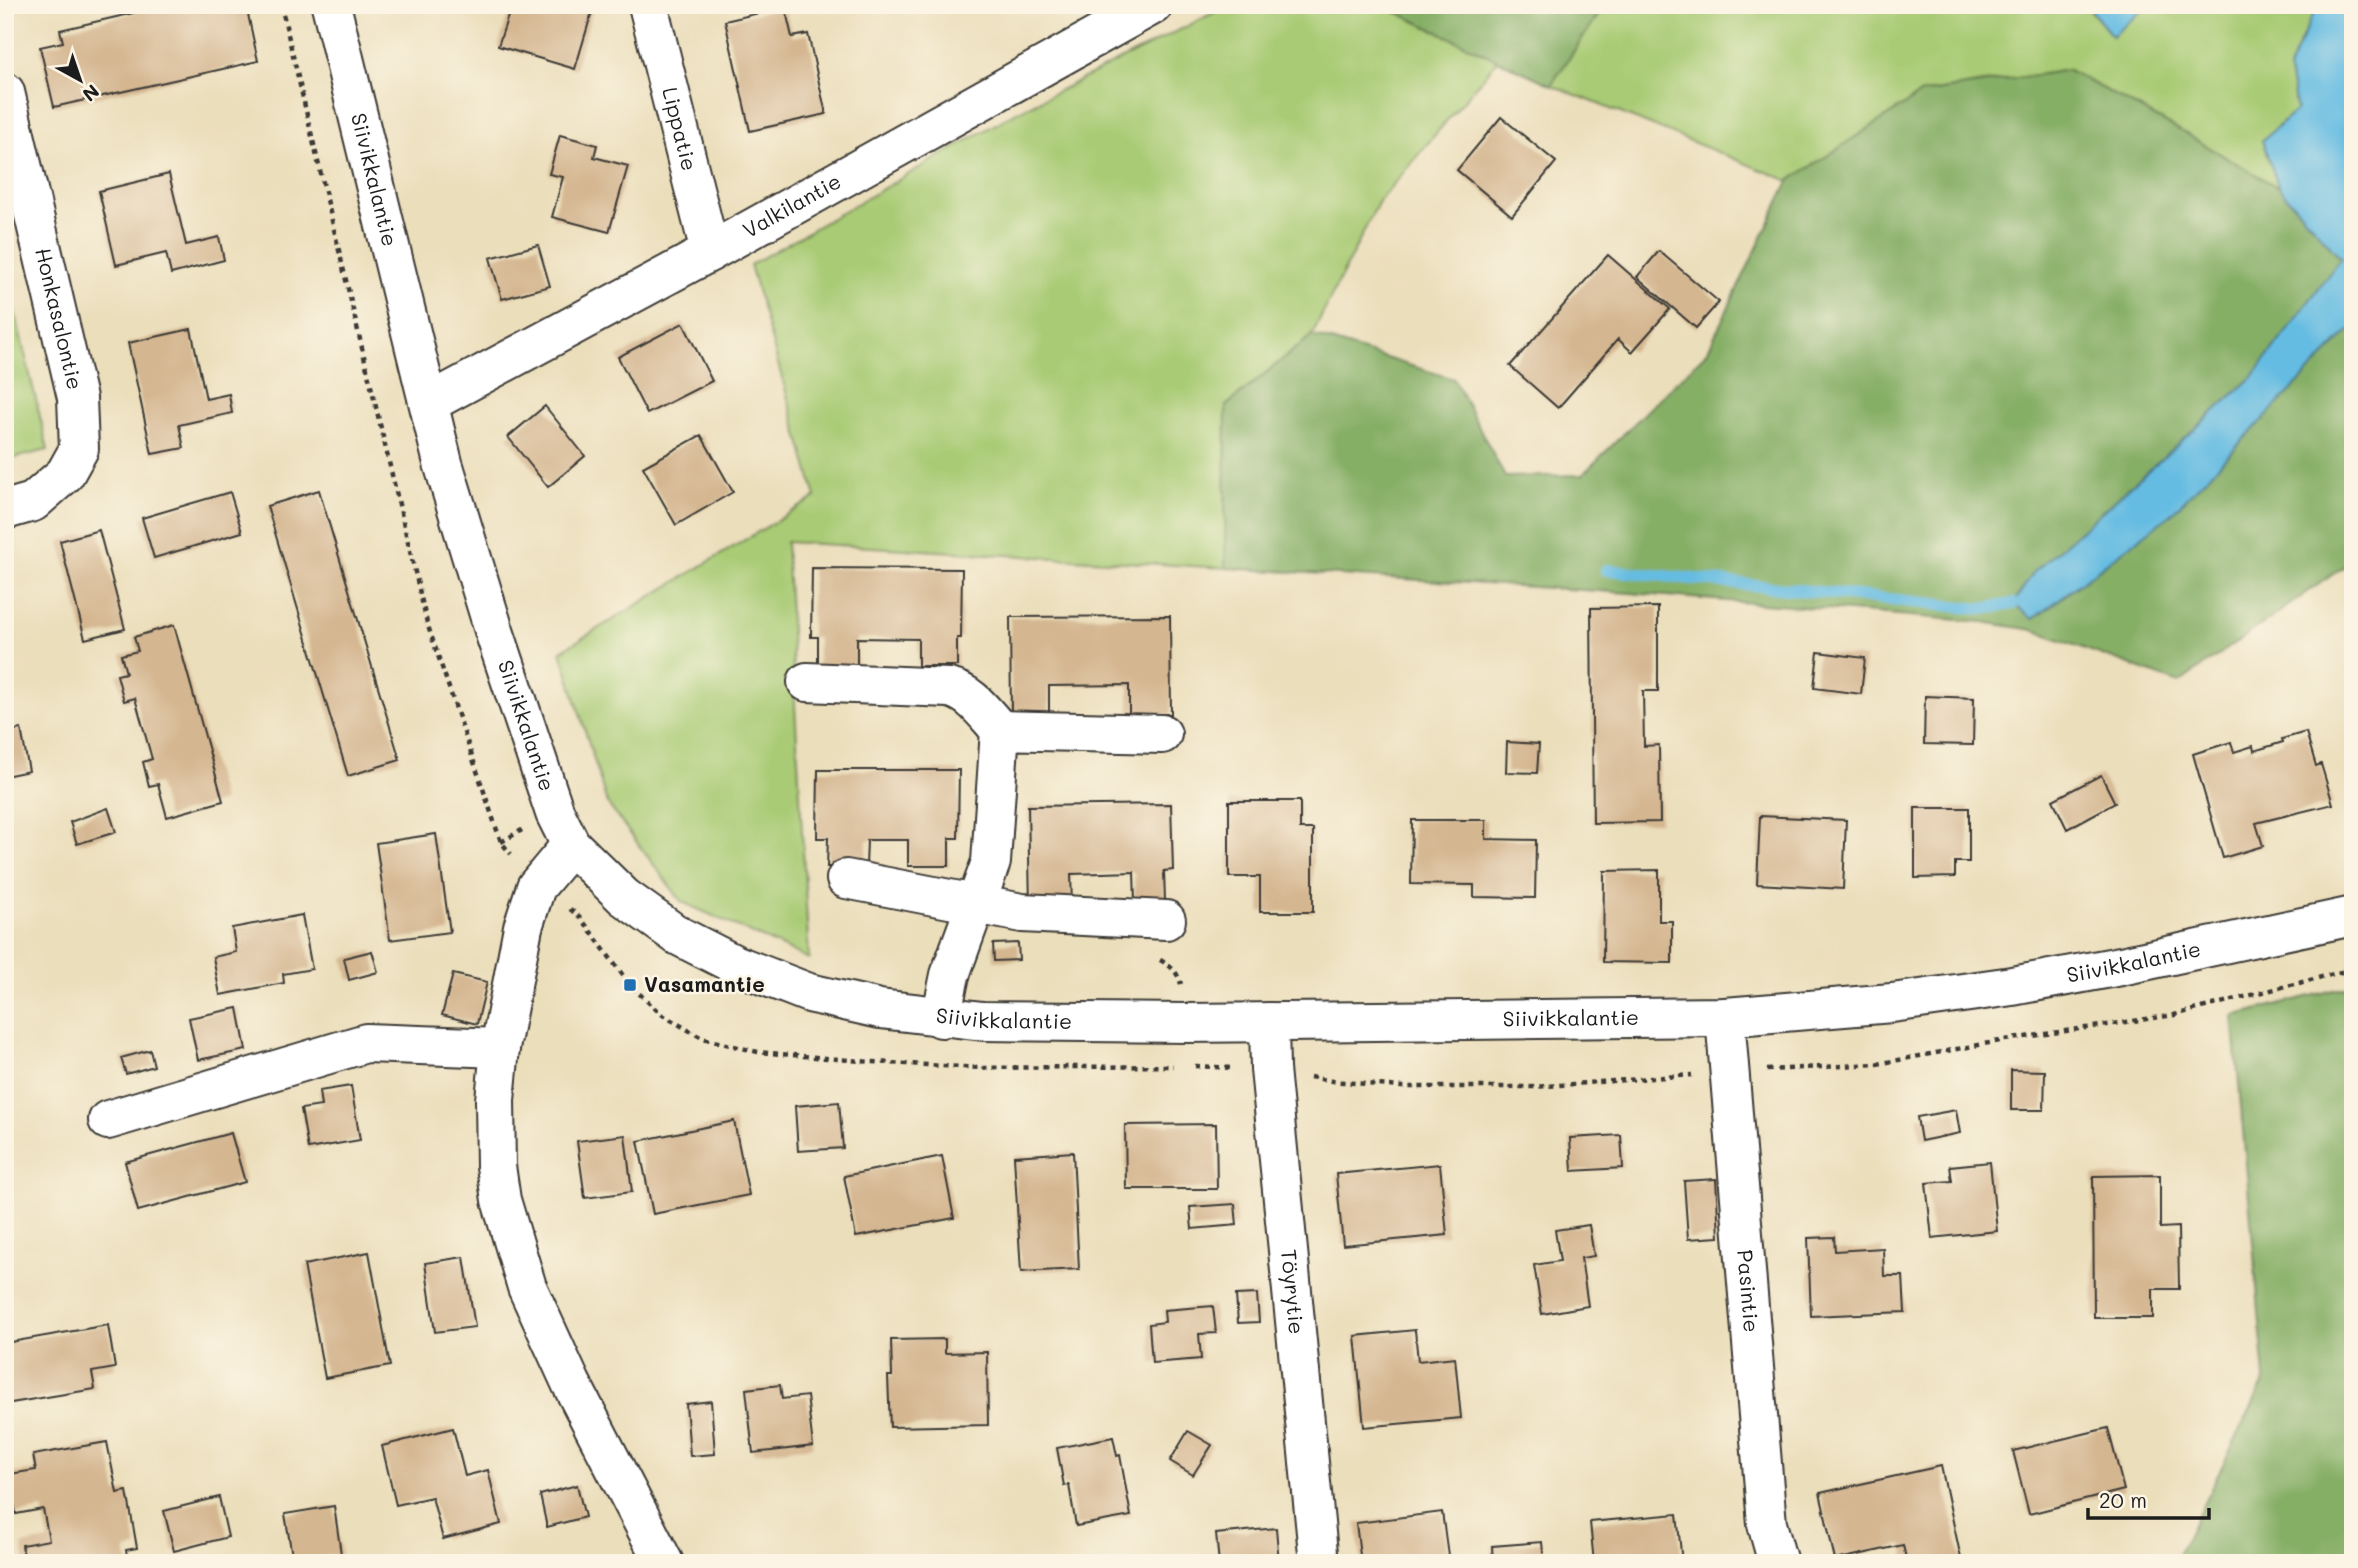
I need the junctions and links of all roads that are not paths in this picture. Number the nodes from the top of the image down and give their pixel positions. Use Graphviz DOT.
graph roads {
  1 [pos="331,5"];
  2 [pos="648,5"];
  3 [pos="1153,5"];
  4 [pos="5,92"];
  5 [pos="710,252"];
  6 [pos="429,403"];
  7 [pos="5,510"];
  8 [pos="807,682"];
  9 [pos="1000,730"];
  10 [pos="1162,734"];
  11 [pos="571,845"];
  12 [pos="846,879"];
  13 [pos="975,904"];
  14 [pos="2353,916"];
  15 [pos="1166,920"];
  16 [pos="1725,1017"];
  17 [pos="941,1018"];
  18 [pos="1269,1022"];
  19 [pos="500,1048"];
  20 [pos="108,1120"];
  21 [pos="664,1563"];
  22 [pos="1319,1563"];
  23 [pos="1778,1563"];
  1 -- 6 [label="street, Siivikkalantie"];
  2 -- 5 [label="street, Lippatie"];
  3 -- 5 [label="street, Valkilantie"];
  4 -- 7 [label="street, Honkasalontie"];
  5 -- 6 [label="street, Valkilantie"];
  6 -- 11 [label="street, Siivikkalantie"];
  8 -- 9 [label="street"];
  9 -- 10 [label="street"];
  9 -- 13 [label="street"];
  11 -- 17 [label="street, Siivikkalantie"];
  11 -- 19 [label="street"];
  12 -- 13 [label="street"];
  13 -- 15 [label="street"];
  13 -- 17 [label="street"];
  14 -- 16 [label="street, Siivikkalantie"];
  16 -- 18 [label="street, Siivikkalantie"];
  16 -- 23 [label="street, Pasintie"];
  17 -- 18 [label="street, Siivikkalantie"];
  18 -- 22 [label="street, Töyrytie"];
  19 -- 20 [label="street"];
  19 -- 21 [label="street"];
}
